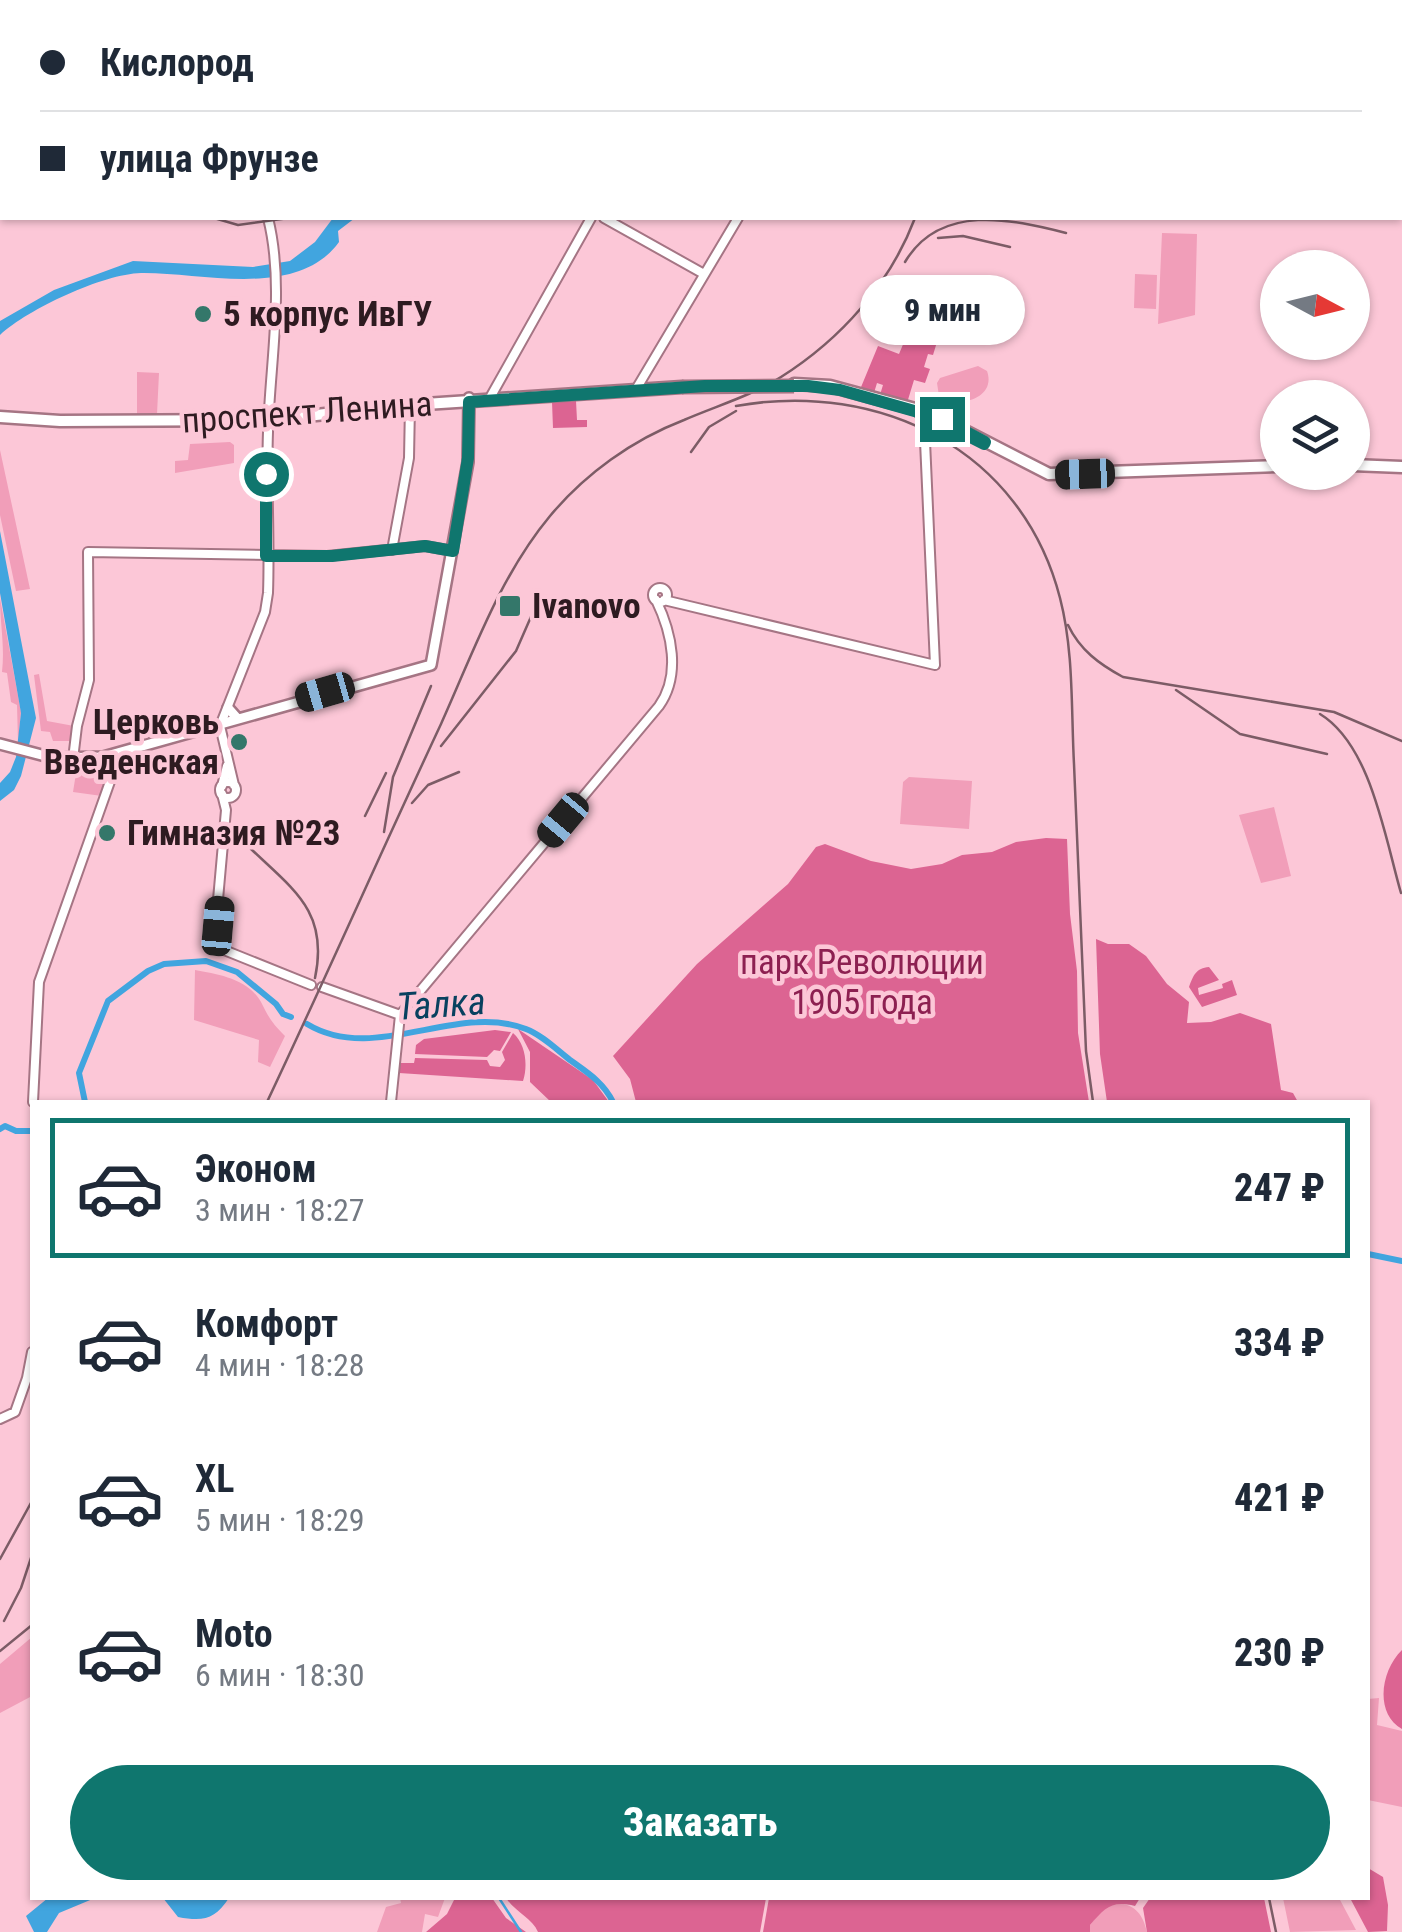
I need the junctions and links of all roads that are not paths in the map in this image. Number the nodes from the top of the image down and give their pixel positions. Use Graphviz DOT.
graph roads {
  1 [pos="269,220"];
  2 [pos="590,220"];
  3 [pos="608,220"];
  4 [pos="737,220"];
  5 [pos="704,274"];
  6 [pos="637,390"];
  7 [pos="490,398"];
  8 [pos="469,400"];
  9 [pos="410,405"];
  10 [pos="0,416"];
  11 [pos="922,418"];
  12 [pos="266,420"];
  13 [pos="1370,464"];
  14 [pos="1402,465"];
  15 [pos="1260,468"];
  16 [pos="392,550"];
  17 [pos="452,551"];
  18 [pos="267,556"];
  19 [pos="280,707"];
  20 [pos="228,708"];
  21 [pos="236,717"];
  22 [pos="220,724"];
  23 [pos="153,742"];
  24 [pos="4,744"];
  25 [pos="117,754"];
  26 [pos="73,757"];
  27 [pos="225,792"];
  28 [pos="311,984"];
  29 [pos="322,988"];
  30 [pos="401,1017"];
  31 [pos="33,1100"];
  32 [pos="392,1100"];
  33 [pos="30,1365"];
  34 [pos="0,1419"];
  1 -- 12 [label="main road"];
  2 -- 7 [label="main road"];
  3 -- 5 [label="main road"];
  4 -- 5 [label="main road"];
  5 -- 6 [label="main road"];
  6 -- 7 [label="highway, проспект Ленина"];
  6 -- 11 [label="highway, проспект Ленина, bridge"];
  7 -- 8 [label="highway, проспект Ленина"];
  8 -- 9 [label="highway, проспект Ленина"];
  8 -- 12 [label="highway, проспект Ленина"];
  8 -- 17 [label="main road"];
  9 -- 12 [label="highway, проспект Ленина"];
  9 -- 16 [label="main road"];
  10 -- 12 [label="highway, проспект Ленина"];
  11 -- 15 [label="highway, проспект Ленина"];
  11 -- 30 [label="main road"];
  12 -- 18 [label="main road"];
  13 -- 14 [label="highway"];
  16 -- 17 [label="main road"];
  16 -- 18 [label="main road"];
  17 -- 19 [label="main road"];
  18 -- 20 [label="main road"];
  18 -- 22 [label="main road"];
  18 -- 26 [label="main road"];
  19 -- 21 [label="main road"];
  19 -- 22 [label="main road"];
  20 -- 21 [label="main road"];
  20 -- 22 [label="main road"];
  21 -- 22 [label="main road"];
  22 -- 23 [label="main road"];
  22 -- 27 [label="main road"];
  22 -- 27 [label="main road"];
  23 -- 25 [label="main road"];
  23 -- 26 [label="main road"];
  24 -- 26 [label="main road"];
  25 -- 26 [label="main road"];
  25 -- 31 [label="main road"];
  27 -- 28 [label="main road"];
  29 -- 30 [label="main road"];
  30 -- 32 [label="main road"];
  33 -- 34 [label="main road"];
}
